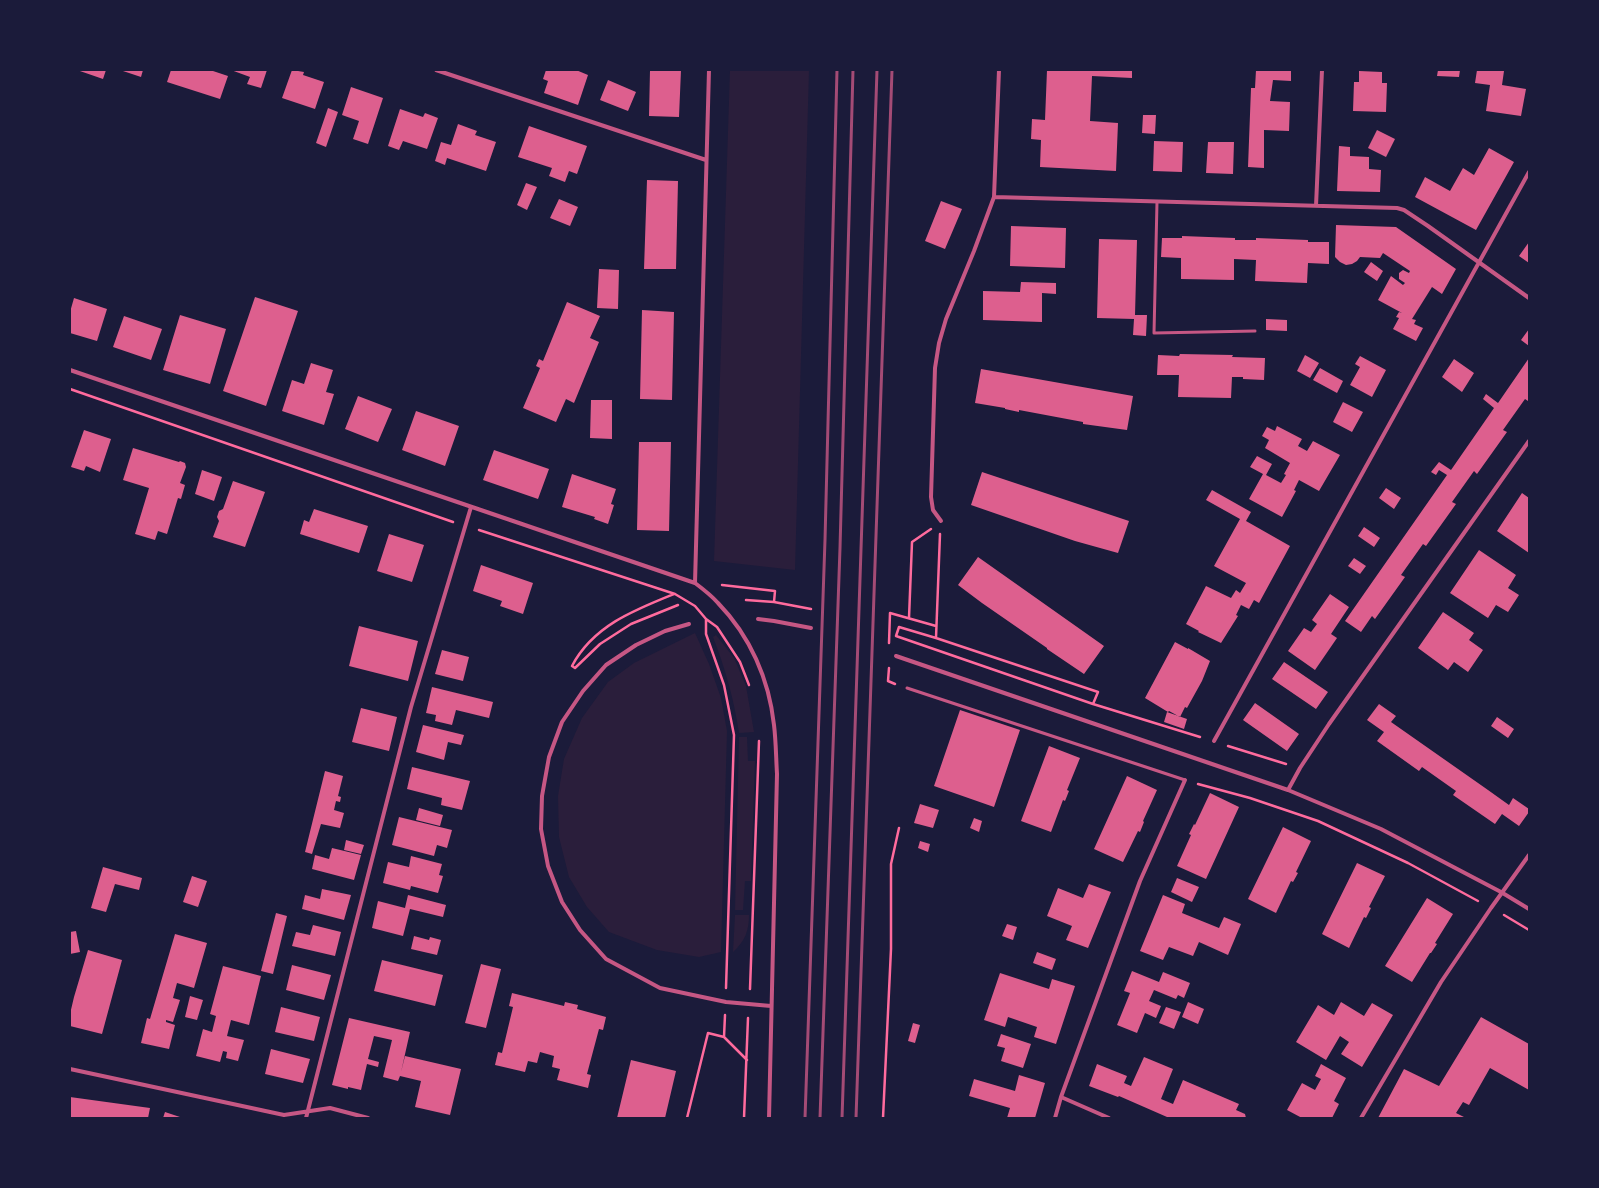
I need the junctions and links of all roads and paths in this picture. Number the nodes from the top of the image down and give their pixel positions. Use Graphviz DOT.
graph roads {
  1 [pos="436,70"];
  2 [pos="709,70"];
  3 [pos="999,70"];
  4 [pos="1322,70"];
  5 [pos="706,160"];
  6 [pos="1529,172"];
  7 [pos="994,197"];
  8 [pos="1157,202"];
  9 [pos="1316,206"];
  10 [pos="1480,262"];
  11 [pos="1529,298"];
  12 [pos="1255,331"];
  13 [pos="70,370"];
  14 [pos="70,389"];
  15 [pos="1529,440"];
  16 [pos="471,507"];
  17 [pos="941,521"];
  18 [pos="466,526"];
  19 [pos="695,583"];
  20 [pos="674,594"];
  21 [pos="746,600"];
  22 [pos="774,602"];
  23 [pos="678,605"];
  24 [pos="810,609"];
  25 [pos="890,613"];
  26 [pos="909,618"];
  27 [pos="706,619"];
  28 [pos="758,619"];
  29 [pos="689,624"];
  30 [pos="936,626"];
  31 [pos="811,628"];
  32 [pos="936,638"];
  33 [pos="896,656"];
  34 [pos="750,688"];
  35 [pos="907,688"];
  36 [pos="1093,704"];
  37 [pos="760,735"];
  38 [pos="1214,741"];
  39 [pos="1300,768"];
  40 [pos="1185,780"];
  41 [pos="1288,790"];
  42 [pos="898,828"];
  43 [pos="1529,855"];
  44 [pos="1501,892"];
  45 [pos="1491,908"];
  46 [pos="1529,909"];
  47 [pos="1529,930"];
  48 [pos="726,1002"];
  49 [pos="749,1004"];
  50 [pos="771,1006"];
  51 [pos="724,1036"];
  52 [pos="746,1060"];
  53 [pos="70,1069"];
  54 [pos="1061,1097"];
  55 [pos="308,1112"];
  56 [pos="306,1118"];
  57 [pos="368,1118"];
  58 [pos="687,1118"];
  59 [pos="744,1118"];
  60 [pos="769,1118"];
  61 [pos="884,1118"];
  62 [pos="1055,1118"];
  63 [pos="1109,1118"];
  64 [pos="1362,1118"];
  1 -- 5 [label="street"];
  2 -- 5 [label="street"];
  3 -- 7 [label="street"];
  4 -- 9 [label="street"];
  5 -- 19 [label="street"];
  6 -- 10 [label="street"];
  7 -- 8 [label="street"];
  7 -- 17 [label="street"];
  8 -- 9 [label="street"];
  8 -- 12 [label="lane"];
  9 -- 10 [label="street"];
  10 -- 11 [label="street"];
  10 -- 38 [label="street"];
  13 -- 16 [label="street"];
  14 -- 18 [label="path"];
  15 -- 39 [label="street"];
  16 -- 18 [label="street"];
  16 -- 19 [label="street"];
  17 -- 26 [label="path"];
  17 -- 30 [label="path"];
  18 -- 20 [label="path"];
  18 -- 55 [label="street"];
  19 -- 22 [label="path"];
  19 -- 50 [label="street"];
  20 -- 23 [label="path"];
  20 -- 27 [label="path"];
  21 -- 22 [label="path"];
  22 -- 24 [label="path"];
  25 -- 26 [label="path"];
  26 -- 30 [label="path"];
  27 -- 34 [label="path"];
  27 -- 48 [label="path"];
  28 -- 31 [label="street"];
  29 -- 48 [label="street"];
  30 -- 32 [label="path"];
  32 -- 36 [label="path"];
  32 -- 36 [label="path"];
  33 -- 41 [label="street"];
  35 -- 40 [label="lane"];
  36 -- 38 [label="path"];
  37 -- 49 [label="path"];
  38 -- 39 [label="path"];
  39 -- 41 [label="street"];
  40 -- 45 [label="path"];
  40 -- 54 [label="street"];
  41 -- 44 [label="street"];
  42 -- 61 [label="path"];
  43 -- 44 [label="street"];
  44 -- 45 [label="street"];
  44 -- 46 [label="street"];
  45 -- 47 [label="path"];
  45 -- 64 [label="street"];
  48 -- 49 [label="street"];
  48 -- 51 [label="path"];
  49 -- 50 [label="street"];
  49 -- 52 [label="path"];
  50 -- 60 [label="street"];
  51 -- 52 [label="path"];
  51 -- 58 [label="path"];
  52 -- 59 [label="path"];
  53 -- 55 [label="street"];
  54 -- 62 [label="street"];
  54 -- 63 [label="street"];
  55 -- 56 [label="street"];
  55 -- 57 [label="street"];
}
